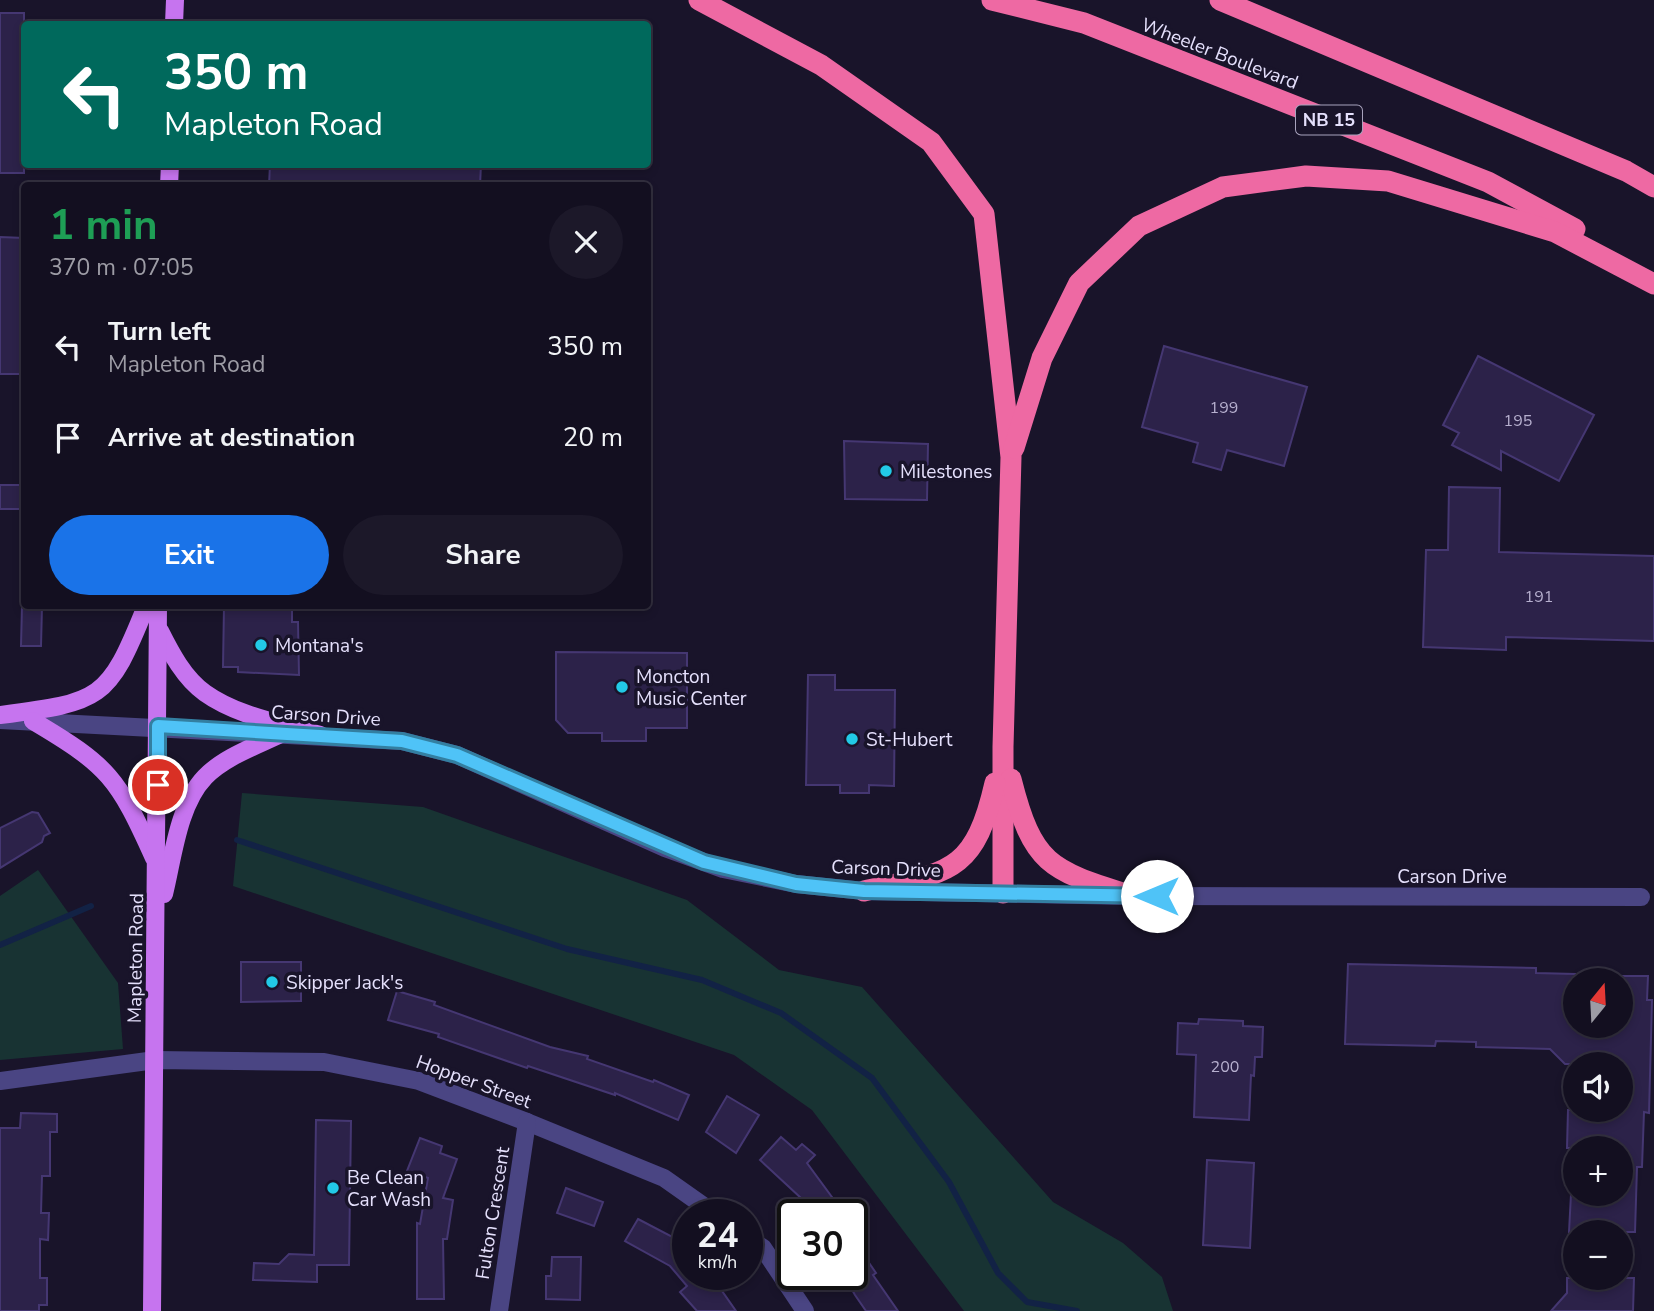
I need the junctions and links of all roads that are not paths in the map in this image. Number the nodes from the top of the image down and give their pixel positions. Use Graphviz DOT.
graph roads {
  1 [pos="175,0"];
  2 [pos="699,0"];
  3 [pos="992,0"];
  4 [pos="1220,0"];
  5 [pos="1253,0"];
  6 [pos="174,21"];
  7 [pos="1626,171"];
  8 [pos="1654,187"];
  9 [pos="1654,271"];
  10 [pos="1654,284"];
  11 [pos="1011,457"];
  12 [pos="145,609"];
  13 [pos="158,609"];
  14 [pos="158,628"];
  15 [pos="0,715"];
  16 [pos="0,720"];
  17 [pos="33,721"];
  18 [pos="158,726"];
  19 [pos="285,732"];
  20 [pos="320,735"];
  21 [pos="1003,747"];
  22 [pos="157,864"];
  23 [pos="864,891"];
  24 [pos="1003,893"];
  25 [pos="1132,896"];
  26 [pos="1641,897"];
  27 [pos="156,921"];
  28 [pos="155,1060"];
  29 [pos="0,1081"];
  30 [pos="527,1122"];
  31 [pos="694,1199"];
  32 [pos="763,1249"];
  33 [pos="152,1311"];
  34 [pos="499,1311"];
  35 [pos="806,1311"];
  1 -- 6 [label="main road"];
  2 -- 11 [label="highway"];
  3 -- 9 [label="highway, Wheeler Boulevard / NB 15"];
  4 -- 7 [label="highway"];
  5 -- 7 [label="highway"];
  7 -- 8 [label="highway"];
  10 -- 11 [label="highway"];
  11 -- 21 [label="highway"];
  12 -- 15 [label="main road"];
  13 -- 14 [label="main road, Mapleton Road"];
  14 -- 18 [label="main road, Mapleton Road"];
  14 -- 20 [label="main road"];
  16 -- 17 [label="street, Carson Drive"];
  17 -- 18 [label="street, Carson Drive"];
  17 -- 22 [label="main road"];
  18 -- 19 [label="street, Carson Drive"];
  18 -- 22 [label="main road, Mapleton Road"];
  19 -- 20 [label="street, Carson Drive"];
  19 -- 27 [label="main road"];
  20 -- 23 [label="street, Carson Drive"];
  21 -- 23 [label="highway"];
  21 -- 24 [label="highway"];
  21 -- 25 [label="highway"];
  22 -- 27 [label="main road, Mapleton Road"];
  23 -- 24 [label="street, Carson Drive"];
  24 -- 25 [label="street, Carson Drive"];
  25 -- 26 [label="street, Carson Drive"];
  27 -- 28 [label="main road, Mapleton Road"];
  28 -- 29 [label="street, Hopper Street"];
  28 -- 30 [label="street, Hopper Street"];
  28 -- 33 [label="main road, Mapleton Road"];
  30 -- 31 [label="street, Hopper Street"];
  30 -- 34 [label="street, Fulton Crescent"];
  32 -- 35 [label="street"];
}
